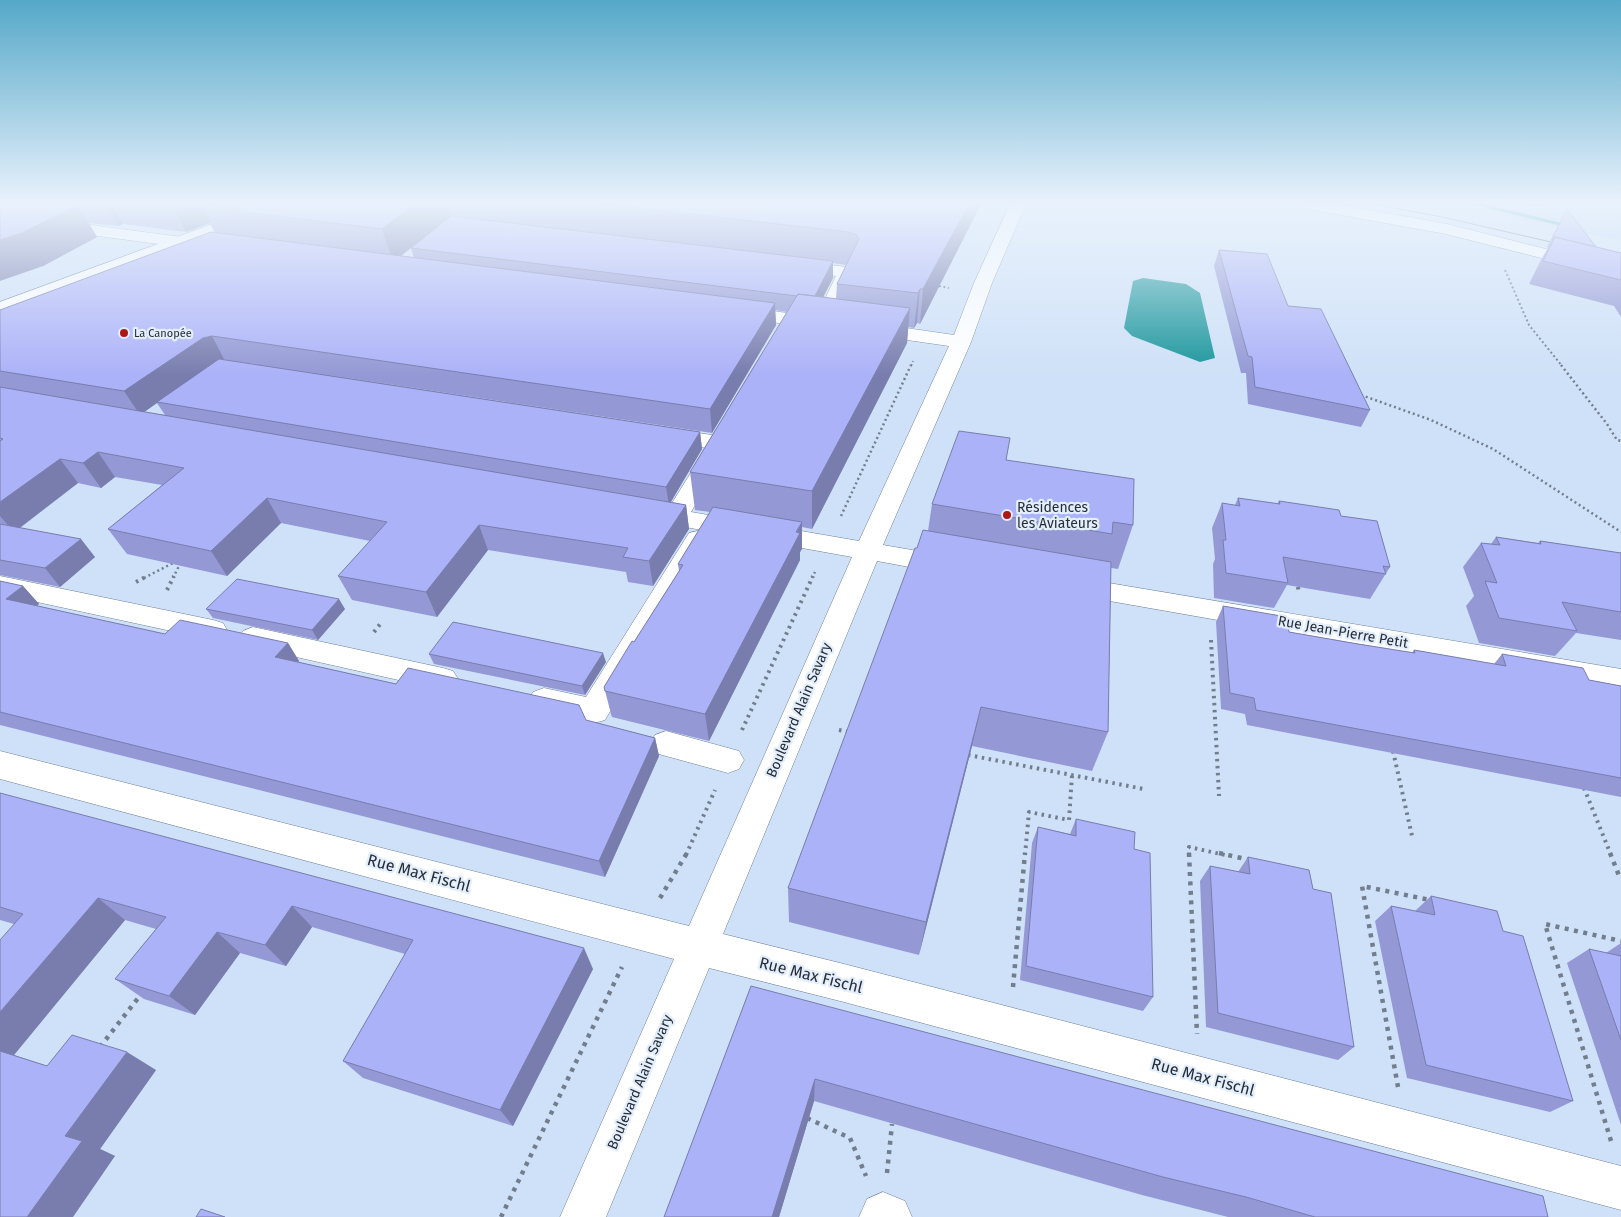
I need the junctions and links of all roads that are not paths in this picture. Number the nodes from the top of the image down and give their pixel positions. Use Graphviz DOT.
graph roads {
  1 [pos="129,261"];
  2 [pos="993,261"];
  3 [pos="1573,261"];
  4 [pos="781,264"];
  5 [pos="1621,273"];
  6 [pos="0,308"];
  7 [pos="723,310"];
  8 [pos="822,323"];
  9 [pos="961,342"];
  10 [pos="646,432"];
  11 [pos="635,510"];
  12 [pos="676,517"];
  13 [pos="708,522"];
  14 [pos="867,551"];
  15 [pos="967,568"];
  16 [pos="1053,583"];
  17 [pos="0,585"];
  18 [pos="1621,680"];
  19 [pos="467,684"];
  20 [pos="516,694"];
  21 [pos="666,744"];
  22 [pos="728,760"];
  23 [pos="0,765"];
  24 [pos="698,947"];
  25 [pos="1621,1188"];
  26 [pos="583,1217"];
  1 -- 6 [label="street"];
  2 -- 9 [label="street, Boulevard Alain Savary"];
  3 -- 5 [label="street"];
  4 -- 8 [label="street"];
  7 -- 8 [label="street"];
  8 -- 9 [label="street"];
  9 -- 14 [label="street, Boulevard Alain Savary"];
  10 -- 12 [label="street"];
  11 -- 12 [label="street"];
  12 -- 13 [label="street"];
  13 -- 14 [label="street"];
  13 -- 20 [label="street"];
  14 -- 15 [label="street"];
  14 -- 24 [label="street, Boulevard Alain Savary"];
  16 -- 18 [label="street, Rue Jean-Pierre Petit"];
  17 -- 19 [label="street"];
  21 -- 22 [label="street"];
  23 -- 24 [label="street, Rue Max Fischl"];
  24 -- 25 [label="street, Rue Max Fischl"];
  24 -- 26 [label="street, Boulevard Alain Savary"];
}
